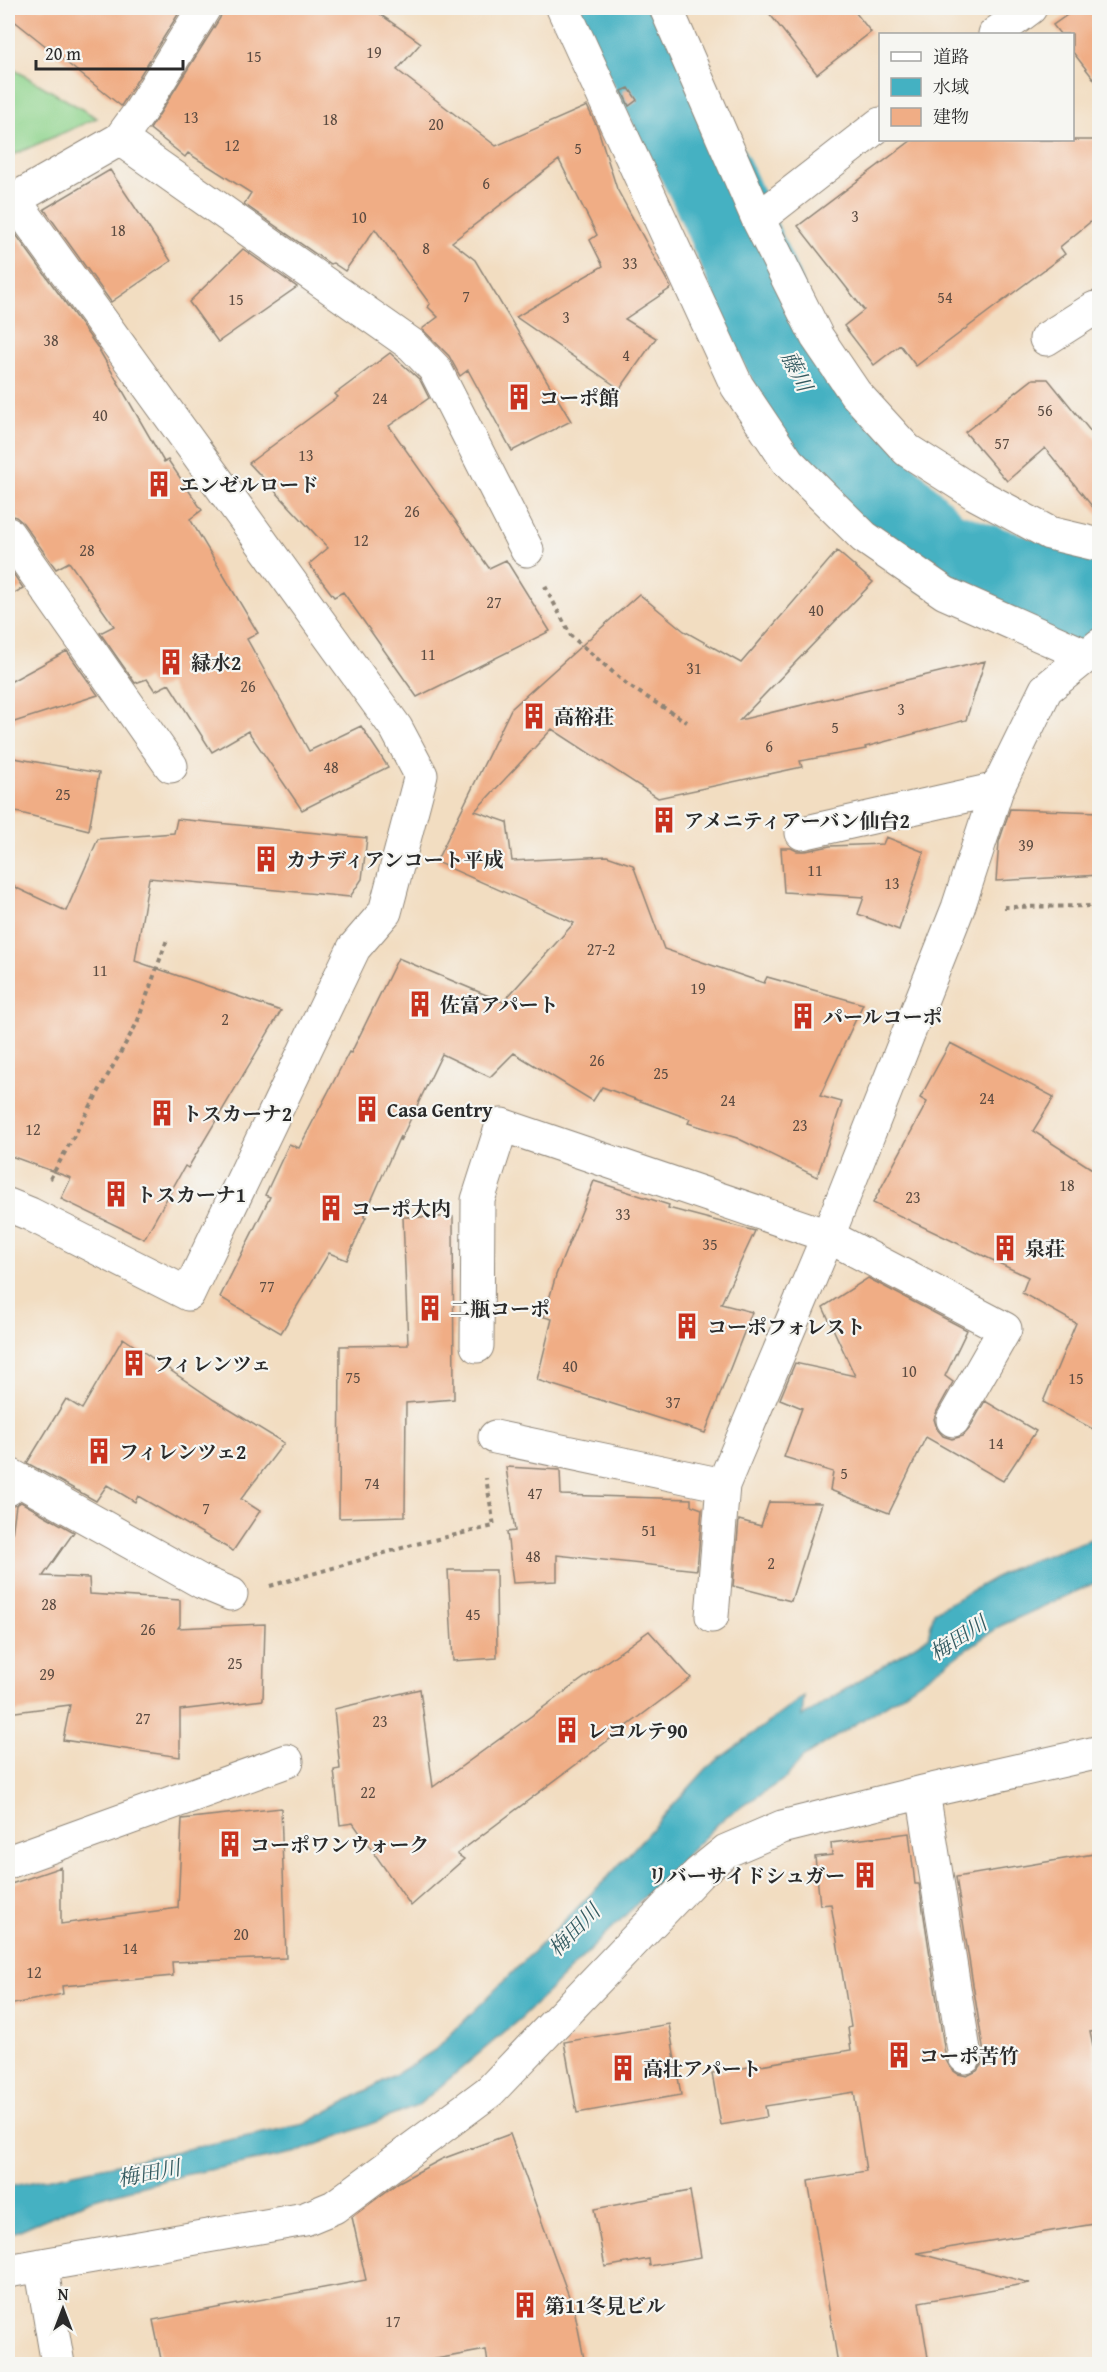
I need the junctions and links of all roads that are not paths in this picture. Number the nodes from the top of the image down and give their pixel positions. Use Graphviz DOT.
graph roads {
  1 [pos="204,8"];
  2 [pos="563,8"];
  3 [pos="666,8"];
  4 [pos="1030,8"];
  5 [pos="996,33"];
  6 [pos="879,125"];
  7 [pos="120,139"];
  8 [pos="11,201"];
  9 [pos="758,219"];
  10 [pos="1100,314"];
  11 [pos="1046,339"];
  12 [pos="8,534"];
  13 [pos="1100,545"];
  14 [pos="527,550"];
  15 [pos="1093,650"];
  16 [pos="171,766"];
  17 [pos="997,789"];
  18 [pos="802,833"];
  19 [pos="19,1209"];
  20 [pos="828,1236"];
  21 [pos="477,1346"];
  22 [pos="953,1420"];
  23 [pos="495,1437"];
  24 [pos="723,1485"];
  25 [pos="8,1489"];
  26 [pos="231,1594"];
  27 [pos="712,1616"];
  28 [pos="1100,1752"];
  29 [pos="287,1761"];
  30 [pos="923,1792"];
  31 [pos="8,1862"];
  32 [pos="965,2057"];
  33 [pos="41,2265"];
  34 [pos="8,2271"];
  35 [pos="58,2364"];
  1 -- 7 [label="street"];
  2 -- 15 [label="street"];
  3 -- 9 [label="street"];
  4 -- 5 [label="street"];
  6 -- 9 [label="street"];
  7 -- 8 [label="street"];
  7 -- 14 [label="street"];
  8 -- 19 [label="street"];
  9 -- 13 [label="street"];
  10 -- 11 [label="street"];
  12 -- 16 [label="street"];
  15 -- 17 [label="street"];
  17 -- 18 [label="street"];
  17 -- 20 [label="street"];
  20 -- 21 [label="street"];
  20 -- 22 [label="street"];
  20 -- 24 [label="street"];
  23 -- 24 [label="street"];
  24 -- 27 [label="street"];
  25 -- 26 [label="street"];
  28 -- 30 [label="street"];
  29 -- 31 [label="street"];
  30 -- 32 [label="street"];
  30 -- 33 [label="street"];
  33 -- 34 [label="street"];
  33 -- 35 [label="street"];
}
